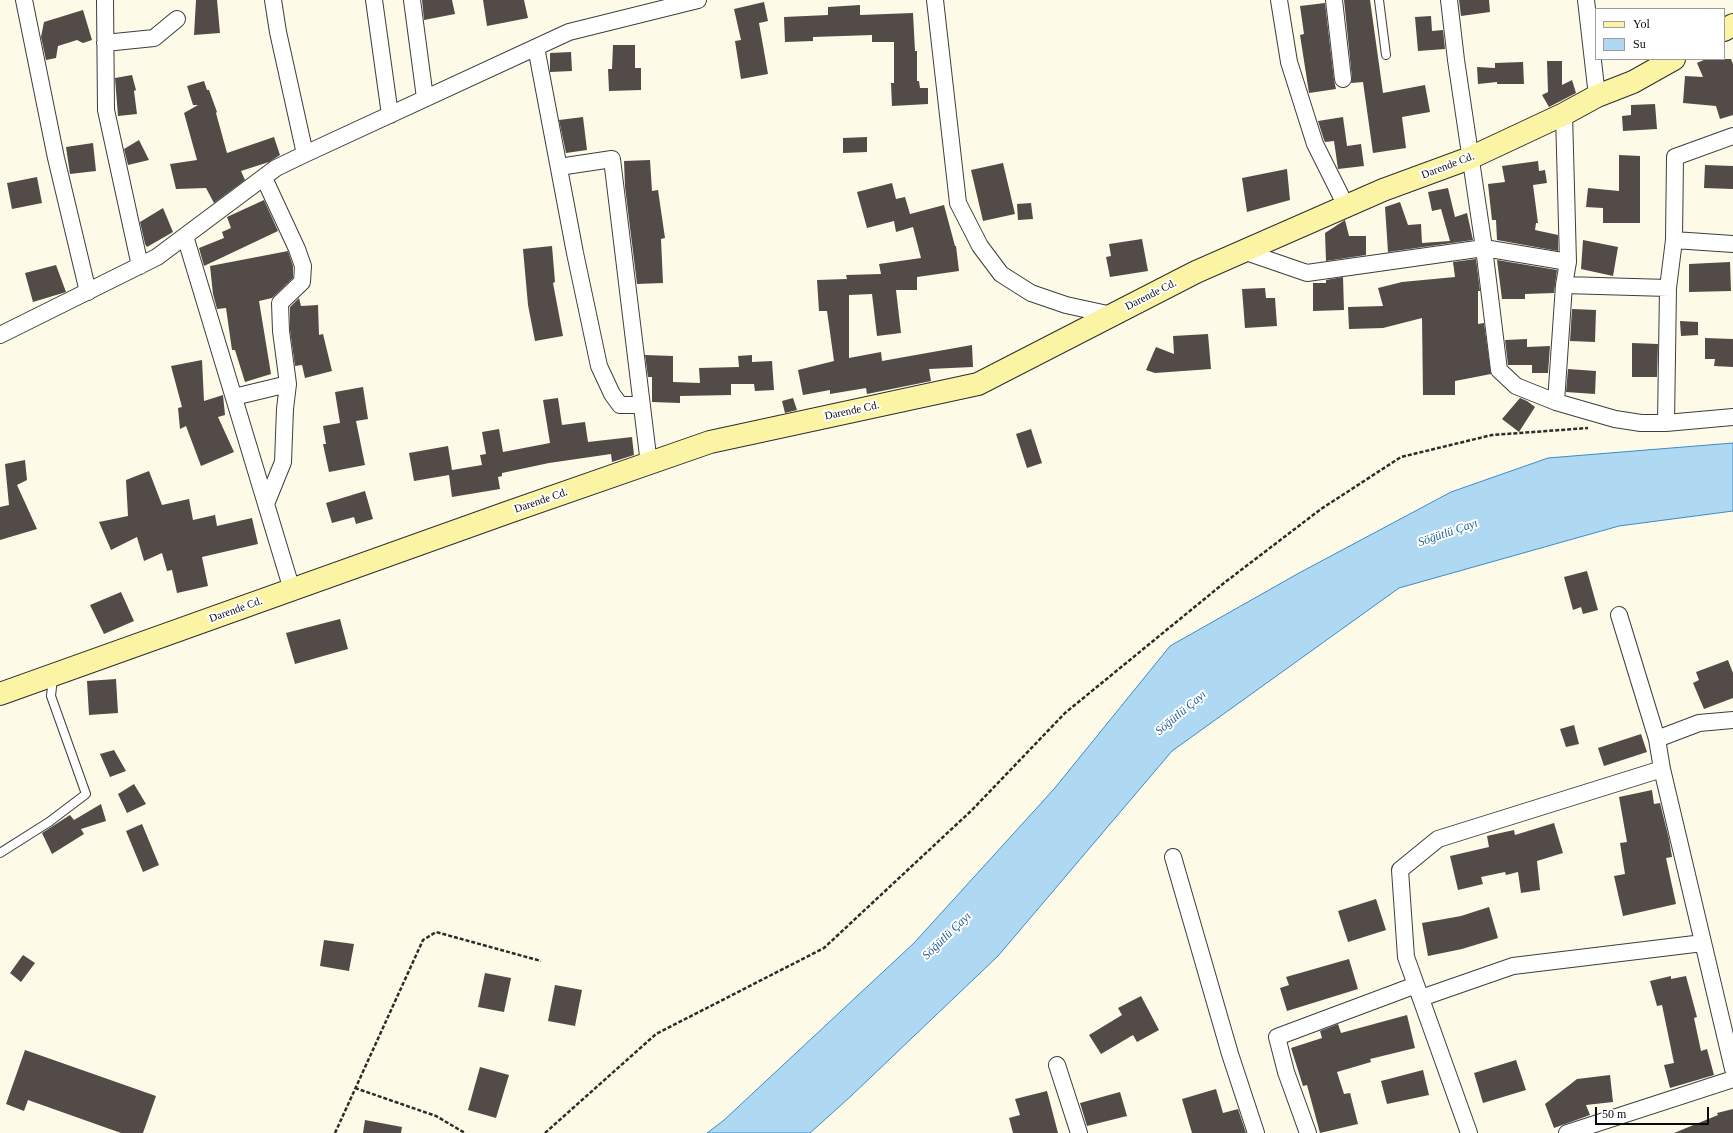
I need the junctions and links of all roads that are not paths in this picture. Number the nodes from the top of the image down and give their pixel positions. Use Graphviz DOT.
graph roads {
  1 [pos="24,0"];
  2 [pos="105,0"];
  3 [pos="273,0"];
  4 [pos="374,0"];
  5 [pos="412,0"];
  6 [pos="698,0"];
  7 [pos="935,0"];
  8 [pos="1279,0"];
  9 [pos="1334,0"];
  10 [pos="1379,0"];
  11 [pos="1449,0"];
  12 [pos="1586,0"];
  13 [pos="176,19"];
  14 [pos="105,43"];
  15 [pos="536,47"];
  16 [pos="1386,55"];
  17 [pos="1672,60"];
  18 [pos="1343,79"];
  19 [pos="1597,96"];
  20 [pos="425,98"];
  21 [pos="1564,114"];
  22 [pos="390,115"];
  23 [pos="1733,136"];
  24 [pos="305,154"];
  25 [pos="1470,158"];
  26 [pos="559,167"];
  27 [pos="264,178"];
  28 [pos="1346,206"];
  29 [pos="185,236"];
  30 [pos="1674,240"];
  31 [pos="1733,244"];
  32 [pos="1484,248"];
  33 [pos="1243,251"];
  34 [pos="1568,262"];
  35 [pos="140,266"];
  36 [pos="1564,284"];
  37 [pos="1668,288"];
  38 [pos="88,292"];
  39 [pos="1112,315"];
  40 [pos="0,335"];
  41 [pos="288,384"];
  42 [pos="234,397"];
  43 [pos="1556,402"];
  44 [pos="640,406"];
  45 [pos="1733,417"];
  46 [pos="1666,423"];
  47 [pos="648,464"];
  48 [pos="266,504"];
  49 [pos="292,590"];
  50 [pos="1619,615"];
  51 [pos="53,675"];
  52 [pos="0,694"];
  53 [pos="1733,720"];
  54 [pos="1657,739"];
  55 [pos="1662,769"];
  56 [pos="0,853"];
  57 [pos="1173,857"];
  58 [pos="1703,943"];
  59 [pos="1419,992"];
  60 [pos="1056,1065"];
  61 [pos="1733,1069"];
  62 [pos="1733,1079"];
  63 [pos="1079,1133"];
  64 [pos="1256,1133"];
  65 [pos="1308,1133"];
  66 [pos="1469,1133"];
  67 [pos="1566,1133"];
  1 -- 38 [label="street"];
  2 -- 14 [label="street"];
  3 -- 24 [label="street"];
  4 -- 22 [label="street"];
  5 -- 20 [label="street"];
  6 -- 15 [label="street"];
  7 -- 39 [label="street"];
  8 -- 28 [label="street"];
  9 -- 18 [label="street"];
  10 -- 16 [label="lane"];
  11 -- 25 [label="street"];
  12 -- 19 [label="street"];
  13 -- 14 [label="street"];
  14 -- 35 [label="street"];
  15 -- 20 [label="street"];
  15 -- 26 [label="street"];
  17 -- 19 [label="street, Darende Cd."];
  19 -- 21 [label="street, Darende Cd."];
  20 -- 22 [label="street"];
  21 -- 25 [label="street, Darende Cd."];
  21 -- 34 [label="street"];
  22 -- 24 [label="street"];
  23 -- 30 [label="street"];
  24 -- 27 [label="street"];
  25 -- 28 [label="street, Darende Cd."];
  25 -- 32 [label="street"];
  26 -- 44 [label="street"];
  26 -- 44 [label="street"];
  27 -- 29 [label="street"];
  27 -- 41 [label="street"];
  28 -- 33 [label="street, Darende Cd."];
  29 -- 35 [label="street"];
  29 -- 42 [label="street"];
  30 -- 31 [label="street"];
  30 -- 37 [label="street"];
  32 -- 33 [label="street"];
  32 -- 34 [label="street"];
  32 -- 43 [label="street"];
  33 -- 39 [label="street, Darende Cd."];
  34 -- 36 [label="street"];
  35 -- 38 [label="street"];
  36 -- 37 [label="street"];
  36 -- 43 [label="street"];
  37 -- 46 [label="street"];
  38 -- 40 [label="street"];
  39 -- 47 [label="street, Darende Cd."];
  41 -- 42 [label="street"];
  41 -- 48 [label="street"];
  42 -- 48 [label="street"];
  43 -- 46 [label="street"];
  44 -- 47 [label="street"];
  45 -- 46 [label="street"];
  47 -- 49 [label="street, Darende Cd."];
  48 -- 49 [label="street"];
  49 -- 51 [label="street, Darende Cd."];
  50 -- 54 [label="street"];
  51 -- 52 [label="street, Darende Cd."];
  51 -- 56 [label="lane"];
  53 -- 54 [label="street"];
  54 -- 55 [label="street"];
  55 -- 58 [label="street"];
  55 -- 59 [label="street"];
  57 -- 64 [label="street"];
  58 -- 59 [label="street"];
  58 -- 61 [label="street"];
  59 -- 65 [label="street"];
  59 -- 66 [label="street"];
  60 -- 63 [label="street"];
  62 -- 67 [label="street"];
}
